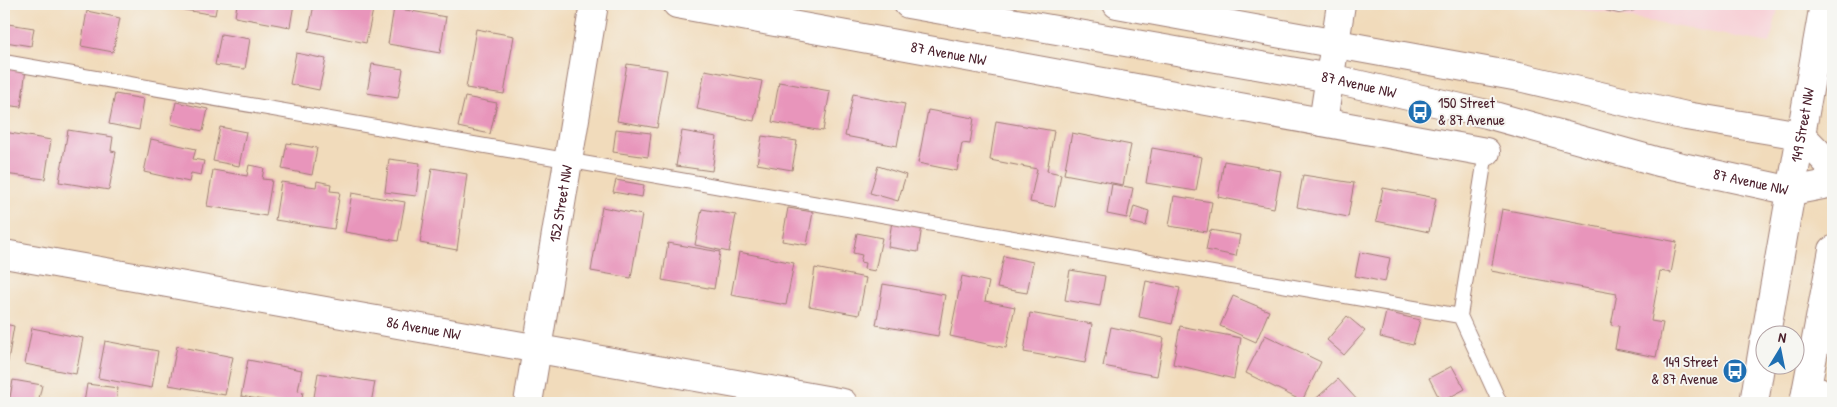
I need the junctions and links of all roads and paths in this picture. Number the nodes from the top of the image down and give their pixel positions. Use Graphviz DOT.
graph roads {
  1 [pos="594,4"];
  2 [pos="677,4"];
  3 [pos="908,4"];
  4 [pos="1117,4"];
  5 [pos="1341,4"];
  6 [pos="1610,4"];
  7 [pos="1630,4"];
  8 [pos="1824,4"];
  9 [pos="1335,42"];
  10 [pos="4,62"];
  11 [pos="1330,78"];
  12 [pos="1322,122"];
  13 [pos="1801,135"];
  14 [pos="1486,152"];
  15 [pos="568,161"];
  16 [pos="1833,168"];
  17 [pos="1833,184"];
  18 [pos="1792,191"];
  19 [pos="1833,250"];
  20 [pos="4,254"];
  21 [pos="1460,316"];
  22 [pos="1768,324"];
  23 [pos="538,349"];
  24 [pos="1759,374"];
  25 [pos="1805,396"];
  26 [pos="1833,396"];
  27 [pos="528,403"];
  28 [pos="843,403"];
  29 [pos="1500,403"];
  30 [pos="1754,403"];
  1 -- 15 [label="main road, 152 Street NW"];
  2 -- 12 [label="main road, 87 Avenue NW"];
  3 -- 11 [label="main road, 87 Avenue NW"];
  4 -- 9 [label="main road"];
  5 -- 9 [label="main road"];
  6 -- 7 [label="lane"];
  8 -- 13 [label="main road, 149 Street NW"];
  9 -- 11 [label="main road"];
  9 -- 13 [label="main road"];
  10 -- 15 [label="lane"];
  11 -- 12 [label="main road"];
  11 -- 18 [label="main road, 87 Avenue NW"];
  12 -- 14 [label="main road, 87 Avenue NW"];
  13 -- 16 [label="main road"];
  13 -- 18 [label="main road, 149 Street NW"];
  14 -- 21 [label="lane"];
  15 -- 21 [label="lane"];
  15 -- 23 [label="main road, 152 Street NW"];
  17 -- 18 [label="main road, 87 Avenue NW"];
  18 -- 22 [label="main road, 149 Street NW"];
  19 -- 25 [label="main road"];
  20 -- 23 [label="main road, 86 Avenue NW"];
  21 -- 29 [label="lane"];
  23 -- 27 [label="main road, 152 Street NW"];
  23 -- 28 [label="main road, 86 Avenue NW"];
  24 -- 30 [label="main road"];
  25 -- 26 [label="main road"];
}
